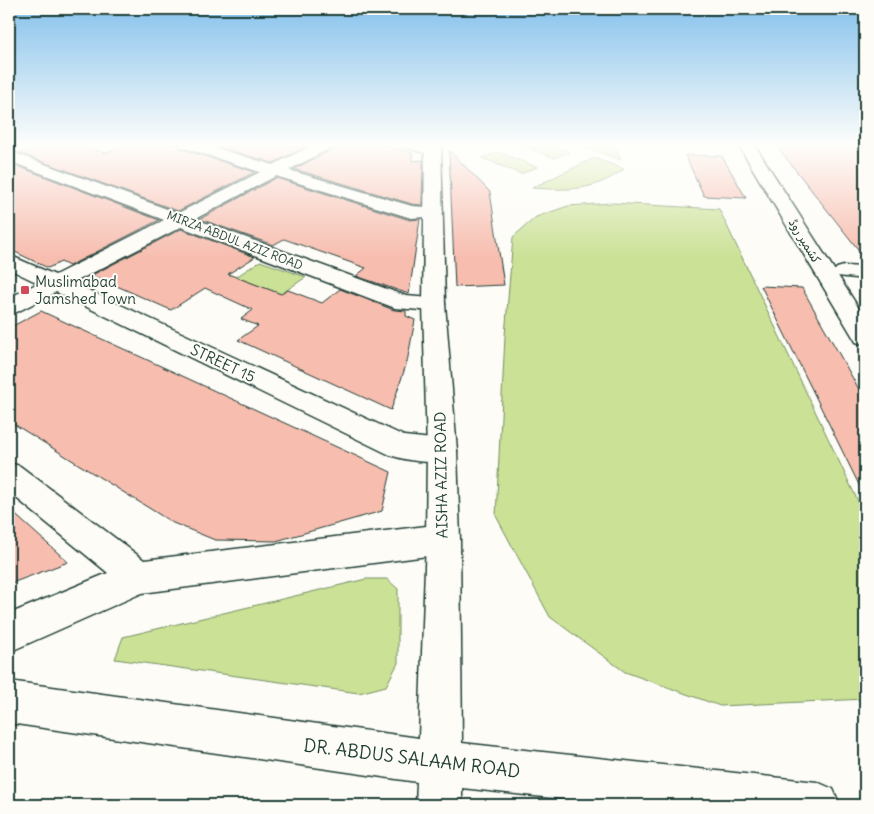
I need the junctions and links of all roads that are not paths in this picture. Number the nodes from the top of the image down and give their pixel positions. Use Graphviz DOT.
graph roads {
  1 [pos="80,182"];
  2 [pos="252,182"];
  3 [pos="314,182"];
  4 [pos="429,182"];
  5 [pos="769,182"];
  6 [pos="788,182"];
  7 [pos="434,212"];
  8 [pos="181,219"];
  9 [pos="9,261"];
  10 [pos="855,273"];
  11 [pos="55,283"];
  12 [pos="865,303"];
  13 [pos="434,304"];
  14 [pos="9,307"];
  15 [pos="865,337"];
  16 [pos="442,451"];
  17 [pos="9,475"];
  18 [pos="443,539"];
  19 [pos="139,576"];
  20 [pos="9,633"];
  21 [pos="9,702"];
  22 [pos="439,764"];
  23 [pos="439,805"];
  24 [pos="816,805"];
  1 -- 8 [label="street, MIRZA ABDUL AZIZ ROAD"];
  2 -- 8 [label="street"];
  3 -- 7 [label="street"];
  4 -- 7 [label="street, AISHA AZIZ ROAD"];
  5 -- 15 [label="street, کشمیر روڈ"];
  6 -- 10 [label="street, کشمیر روڈ"];
  7 -- 13 [label="street, AISHA AZIZ ROAD"];
  8 -- 11 [label="street"];
  8 -- 13 [label="street, MIRZA ABDUL AZIZ ROAD"];
  9 -- 11 [label="street, STREET 15"];
  10 -- 12 [label="street, کشمیر روڈ"];
  11 -- 14 [label="street"];
  11 -- 16 [label="street, STREET 15"];
  13 -- 16 [label="street, AISHA AZIZ ROAD"];
  16 -- 18 [label="street, AISHA AZIZ ROAD"];
  17 -- 19 [label="street"];
  18 -- 19 [label="street"];
  18 -- 22 [label="street, AISHA AZIZ ROAD"];
  19 -- 20 [label="street"];
  21 -- 22 [label="street, DR. ABDUS SALAAM ROAD"];
  22 -- 23 [label="street, AISHA AZIZ ROAD"];
  22 -- 24 [label="street, DR. ABDUS SALAAM ROAD"];
}
